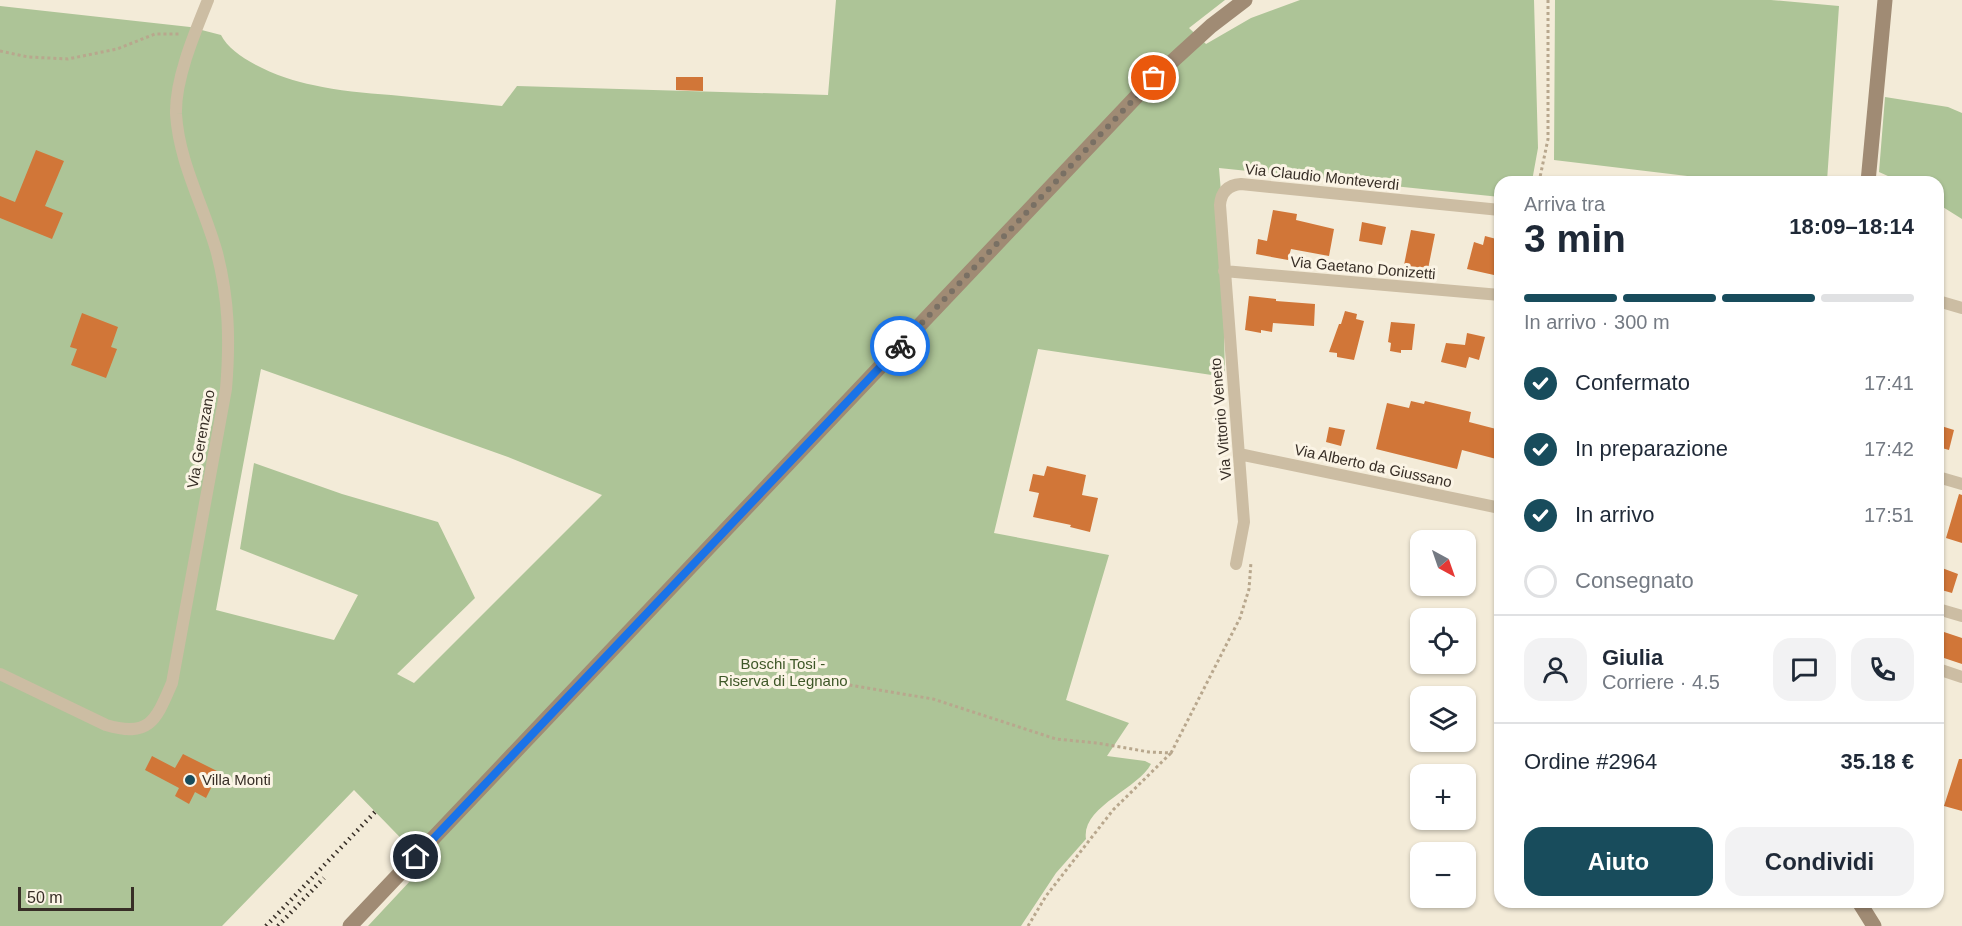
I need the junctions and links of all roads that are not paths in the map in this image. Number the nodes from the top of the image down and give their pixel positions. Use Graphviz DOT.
graph roads {
  1 [pos="208,0"];
  2 [pos="1245,0"];
  3 [pos="1884,1"];
  4 [pos="1869,176"];
  5 [pos="1494,209"];
  6 [pos="1224,271"];
  7 [pos="1494,294"];
  8 [pos="1944,303"];
  9 [pos="1962,308"];
  10 [pos="1239,454"];
  11 [pos="1944,479"];
  12 [pos="1962,484"];
  13 [pos="1494,507"];
  14 [pos="1236,564"];
  15 [pos="1944,611"];
  16 [pos="1962,616"];
  17 [pos="1944,671"];
  18 [pos="0,674"];
  19 [pos="1962,677"];
  20 [pos="1863,908"];
  21 [pos="350,926"];
  22 [pos="1874,926"];
  1 -- 18 [label="street, Via Gerenzano"];
  2 -- 21 [label="main road"];
  3 -- 4 [label="main road"];
  5 -- 6 [label="street, Via Claudio Monteverdi"];
  6 -- 7 [label="street, Via Gaetano Donizetti"];
  6 -- 10 [label="street, Via Vittorio Veneto"];
  8 -- 9 [label="street"];
  10 -- 13 [label="street, Via Alberto da Giussano"];
  10 -- 14 [label="street, Via Vittorio Veneto"];
  11 -- 12 [label="street"];
  15 -- 16 [label="street"];
  17 -- 19 [label="street"];
  20 -- 22 [label="main road"];
}
